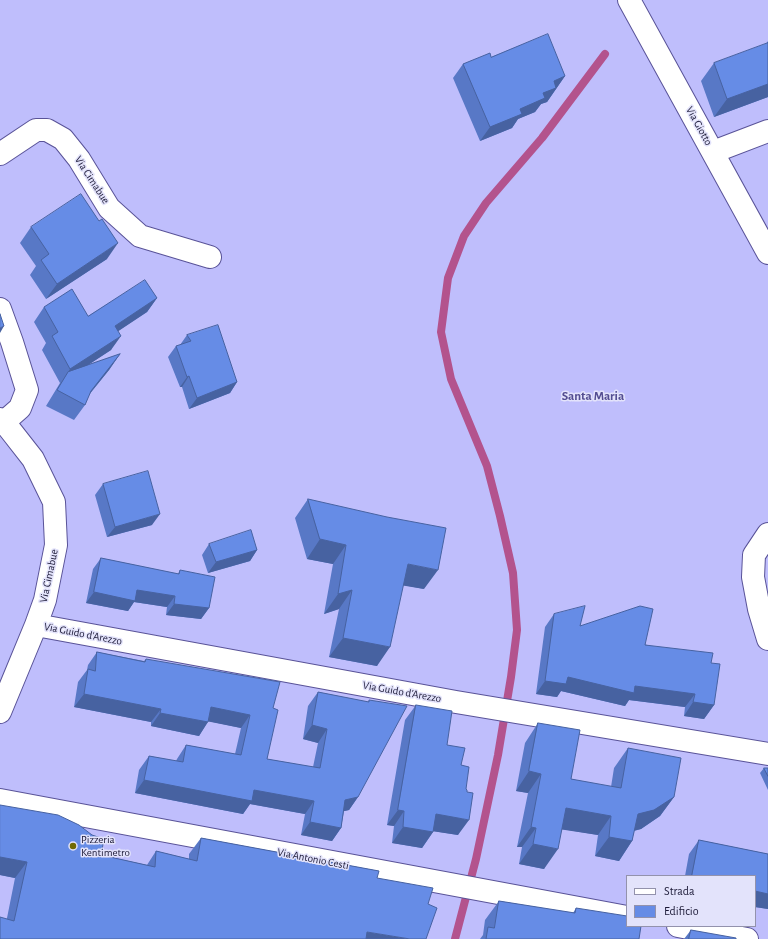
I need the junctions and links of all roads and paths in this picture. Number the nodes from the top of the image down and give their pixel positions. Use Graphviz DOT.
graph roads {
  1 [pos="629,0"];
  2 [pos="768,132"];
  3 [pos="713,152"];
  4 [pos="0,154"];
  5 [pos="768,253"];
  6 [pos="210,257"];
  7 [pos="0,310"];
  8 [pos="2,421"];
  9 [pos="768,534"];
  10 [pos="36,625"];
  11 [pos="768,639"];
  12 [pos="0,712"];
  13 [pos="768,754"];
  14 [pos="0,800"];
  15 [pos="626,916"];
  16 [pos="683,927"];
  17 [pos="747,939"];
  1 -- 3 [label="street, Via Giotto"];
  2 -- 3 [label="street"];
  3 -- 5 [label="street, Via Giotto"];
  4 -- 6 [label="street, Via Cimabue"];
  7 -- 8 [label="street, Via Cimabue"];
  8 -- 10 [label="street, Via Cimabue"];
  9 -- 11 [label="street"];
  10 -- 12 [label="street, Via Cimabue"];
  10 -- 13 [label="street, Via Guido d'Arezzo"];
  14 -- 15 [label="street, Via Antonio Cesti"];
  16 -- 17 [label="street"];
}
